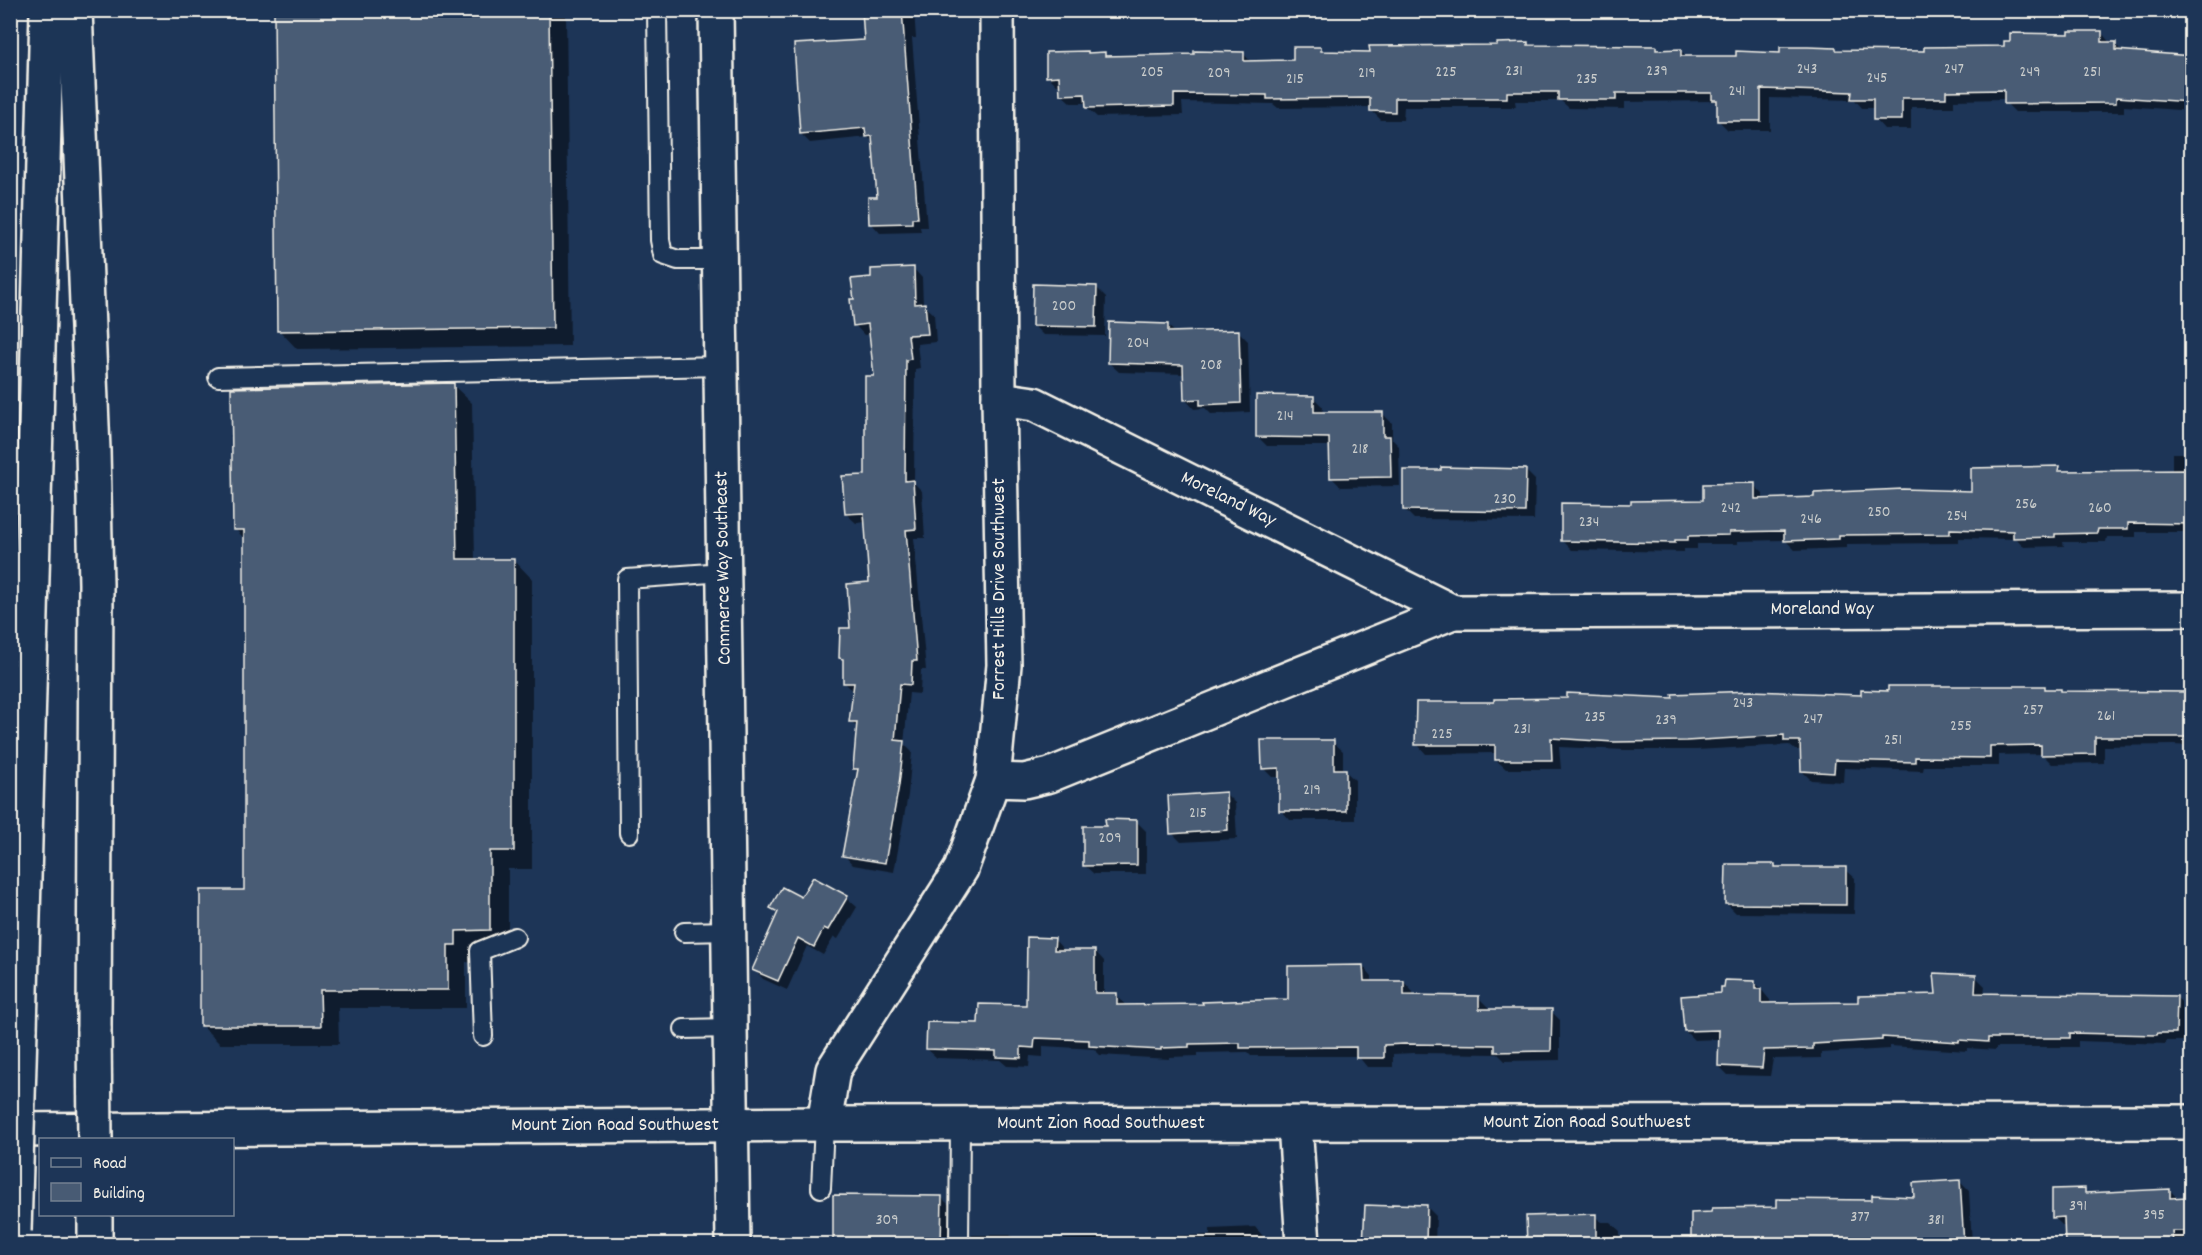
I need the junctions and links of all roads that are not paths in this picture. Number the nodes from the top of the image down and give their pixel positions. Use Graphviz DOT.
graph roads {
  1 [pos="47,10"];
  2 [pos="75,10"];
  3 [pos="657,10"];
  4 [pos="716,10"];
  5 [pos="997,10"];
  6 [pos="720,260"];
  7 [pos="721,366"];
  8 [pos="218,377"];
  9 [pos="999,399"];
  10 [pos="724,572"];
  11 [pos="2192,609"];
  12 [pos="1453,612"];
  13 [pos="993,780"];
  14 [pos="629,833"];
  15 [pos="729,931"];
  16 [pos="684,932"];
  17 [pos="515,938"];
  18 [pos="730,1028"];
  19 [pos="684,1029"];
  20 [pos="483,1036"];
  21 [pos="2192,1122"];
  22 [pos="824,1124"];
  23 [pos="960,1124"];
  24 [pos="1295,1124"];
  25 [pos="731,1125"];
  26 [pos="10,1130"];
  27 [pos="95,1138"];
  28 [pos="821,1188"];
  29 [pos="14,1238"];
  30 [pos="733,1245"];
  31 [pos="959,1245"];
  32 [pos="1303,1245"];
  1 -- 29 [label="main road, bridge"];
  2 -- 27 [label="main road, bridge"];
  3 -- 6 [label="lane"];
  4 -- 6 [label="main road, Commerce Way Southeast"];
  5 -- 9 [label="main road, Forrest Hills Drive Southwest"];
  6 -- 7 [label="main road, Commerce Way Southeast"];
  7 -- 8 [label="lane"];
  7 -- 10 [label="main road, Commerce Way Southeast"];
  9 -- 12 [label="main road, Moreland Way"];
  9 -- 13 [label="main road, Forrest Hills Drive Southwest"];
  10 -- 14 [label="lane"];
  10 -- 15 [label="main road, Commerce Way Southeast"];
  11 -- 12 [label="main road, Moreland Way"];
  12 -- 13 [label="main road, Moreland Way"];
  13 -- 22 [label="main road, Forrest Hills Drive Southwest"];
  15 -- 16 [label="lane"];
  15 -- 18 [label="main road, Commerce Way Southeast"];
  17 -- 20 [label="lane"];
  18 -- 19 [label="lane"];
  18 -- 25 [label="main road, Commerce Way Southeast"];
  21 -- 24 [label="main road, Mount Zion Road Southwest"];
  22 -- 23 [label="main road, Mount Zion Road Southwest"];
  22 -- 25 [label="main road, Mount Zion Road Southwest"];
  22 -- 28 [label="lane"];
  23 -- 24 [label="main road, Mount Zion Road Southwest"];
  23 -- 31 [label="lane"];
  24 -- 32 [label="main road"];
  25 -- 26 [label="main road, Mount Zion Road Southwest"];
  25 -- 30 [label="main road"];
}
